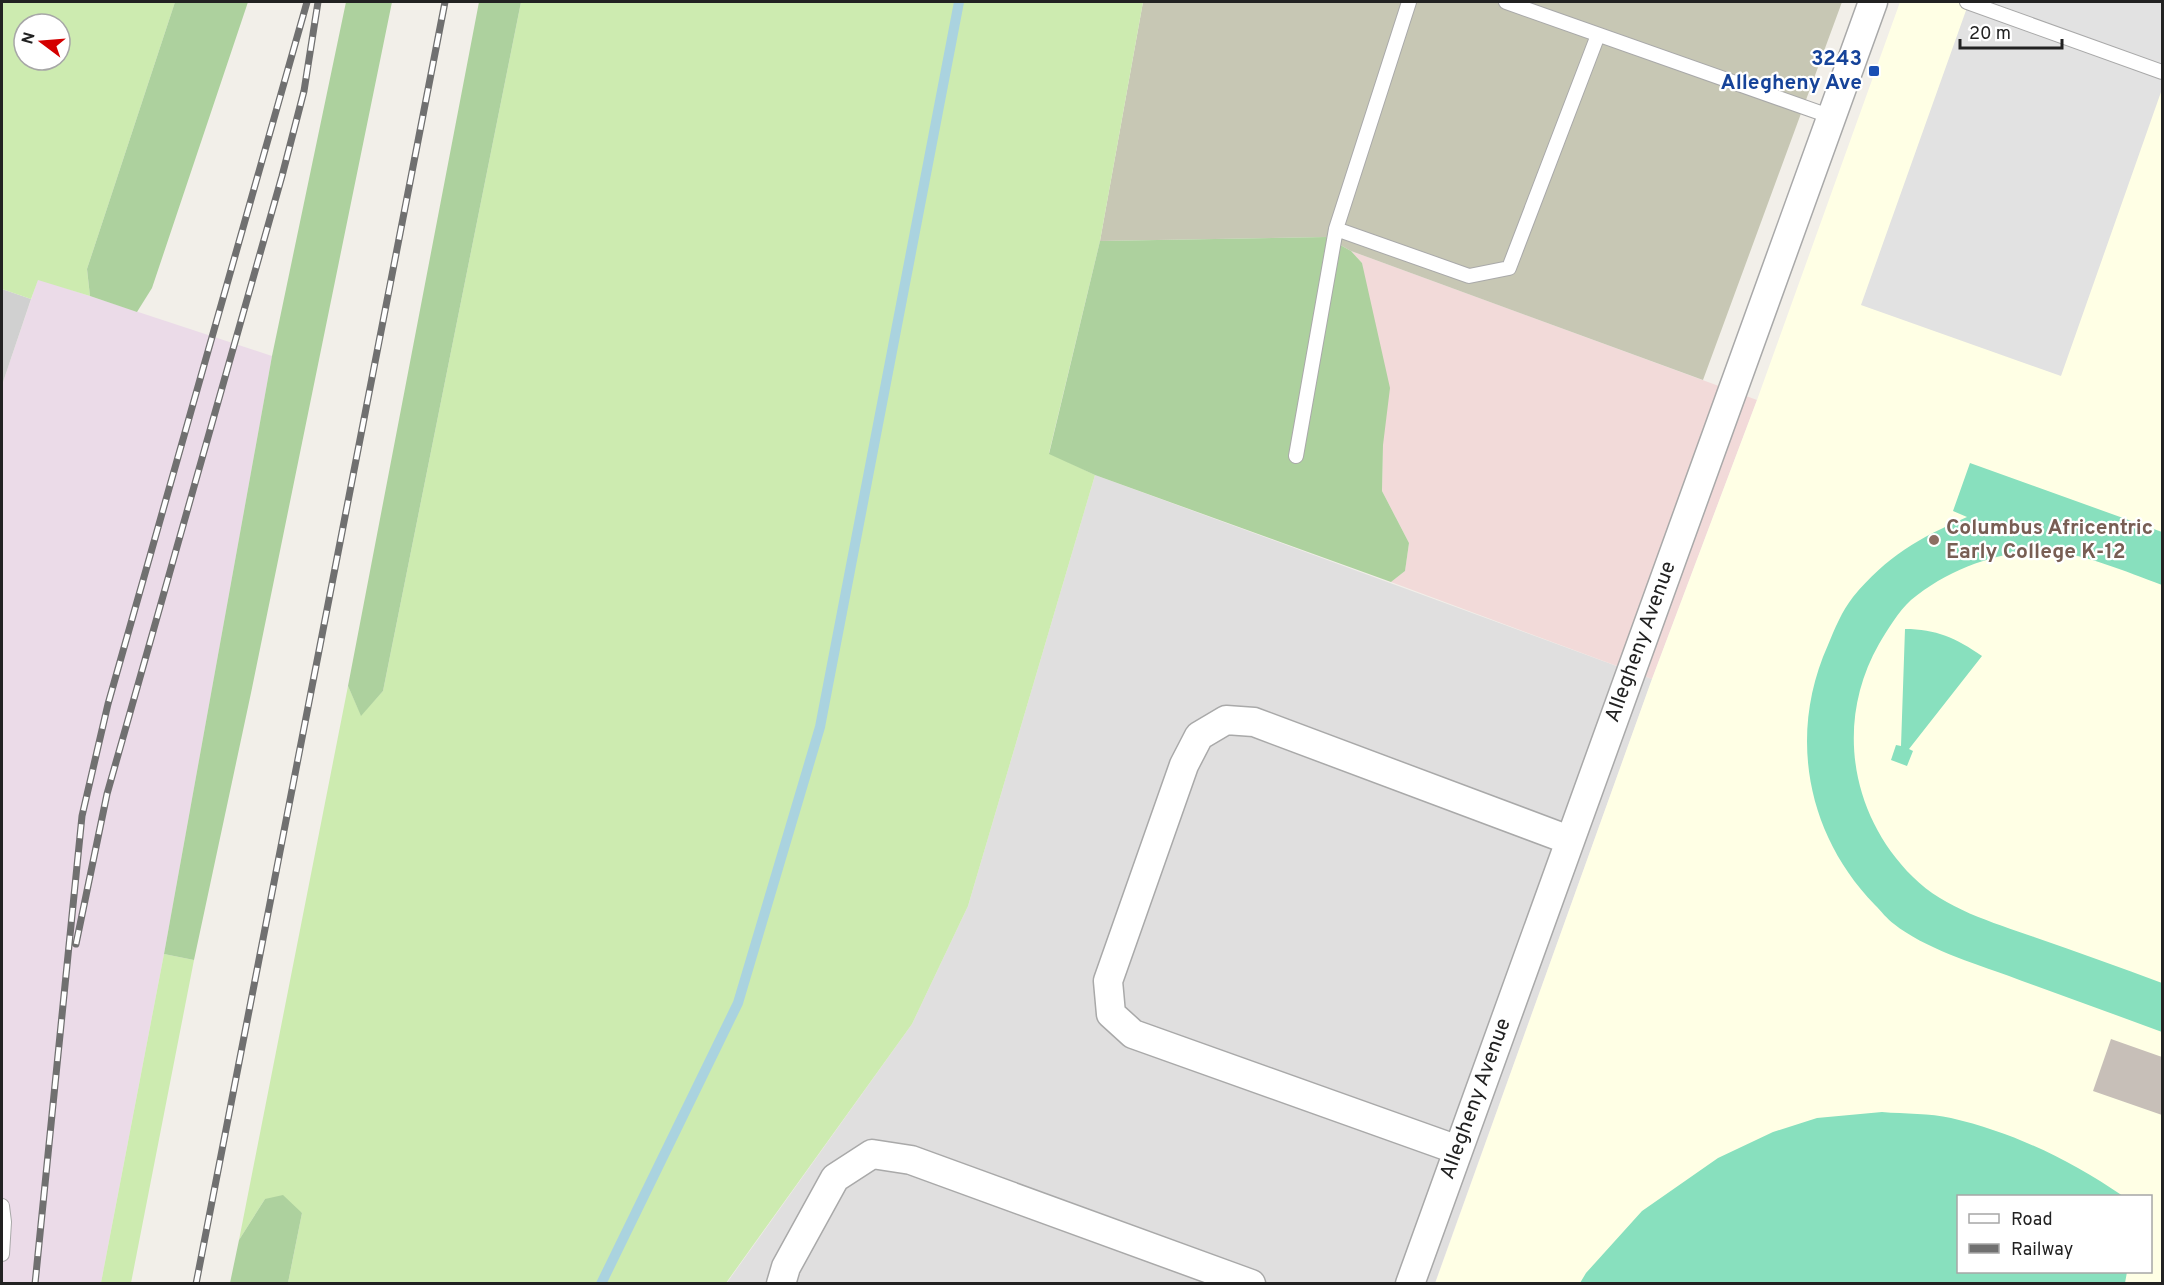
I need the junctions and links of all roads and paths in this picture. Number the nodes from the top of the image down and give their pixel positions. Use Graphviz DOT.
graph roads {
  1 [pos="1409,2"];
  2 [pos="1506,2"];
  3 [pos="1873,2"];
  4 [pos="1967,2"];
  5 [pos="1598,34"];
  6 [pos="2163,72"];
  7 [pos="1832,117"];
  8 [pos="1335,229"];
  9 [pos="1296,456"];
  10 [pos="1569,840"];
  11 [pos="1458,1150"];
  12 [pos="2,1206"];
  13 [pos="2,1254"];
  14 [pos="781,1284"];
  15 [pos="1251,1284"];
  16 [pos="1410,1284"];
  1 -- 8 [label="lane"];
  2 -- 5 [label="lane"];
  3 -- 7 [label="street, Allegheny Avenue"];
  4 -- 6 [label="lane"];
  5 -- 7 [label="lane"];
  5 -- 8 [label="lane"];
  7 -- 10 [label="street, Allegheny Avenue"];
  8 -- 9 [label="lane"];
  10 -- 11 [label="street, Allegheny Avenue"];
  10 -- 11 [label="street"];
  11 -- 16 [label="street, Allegheny Avenue"];
  12 -- 13 [label="lane"];
  14 -- 15 [label="street"];
}
